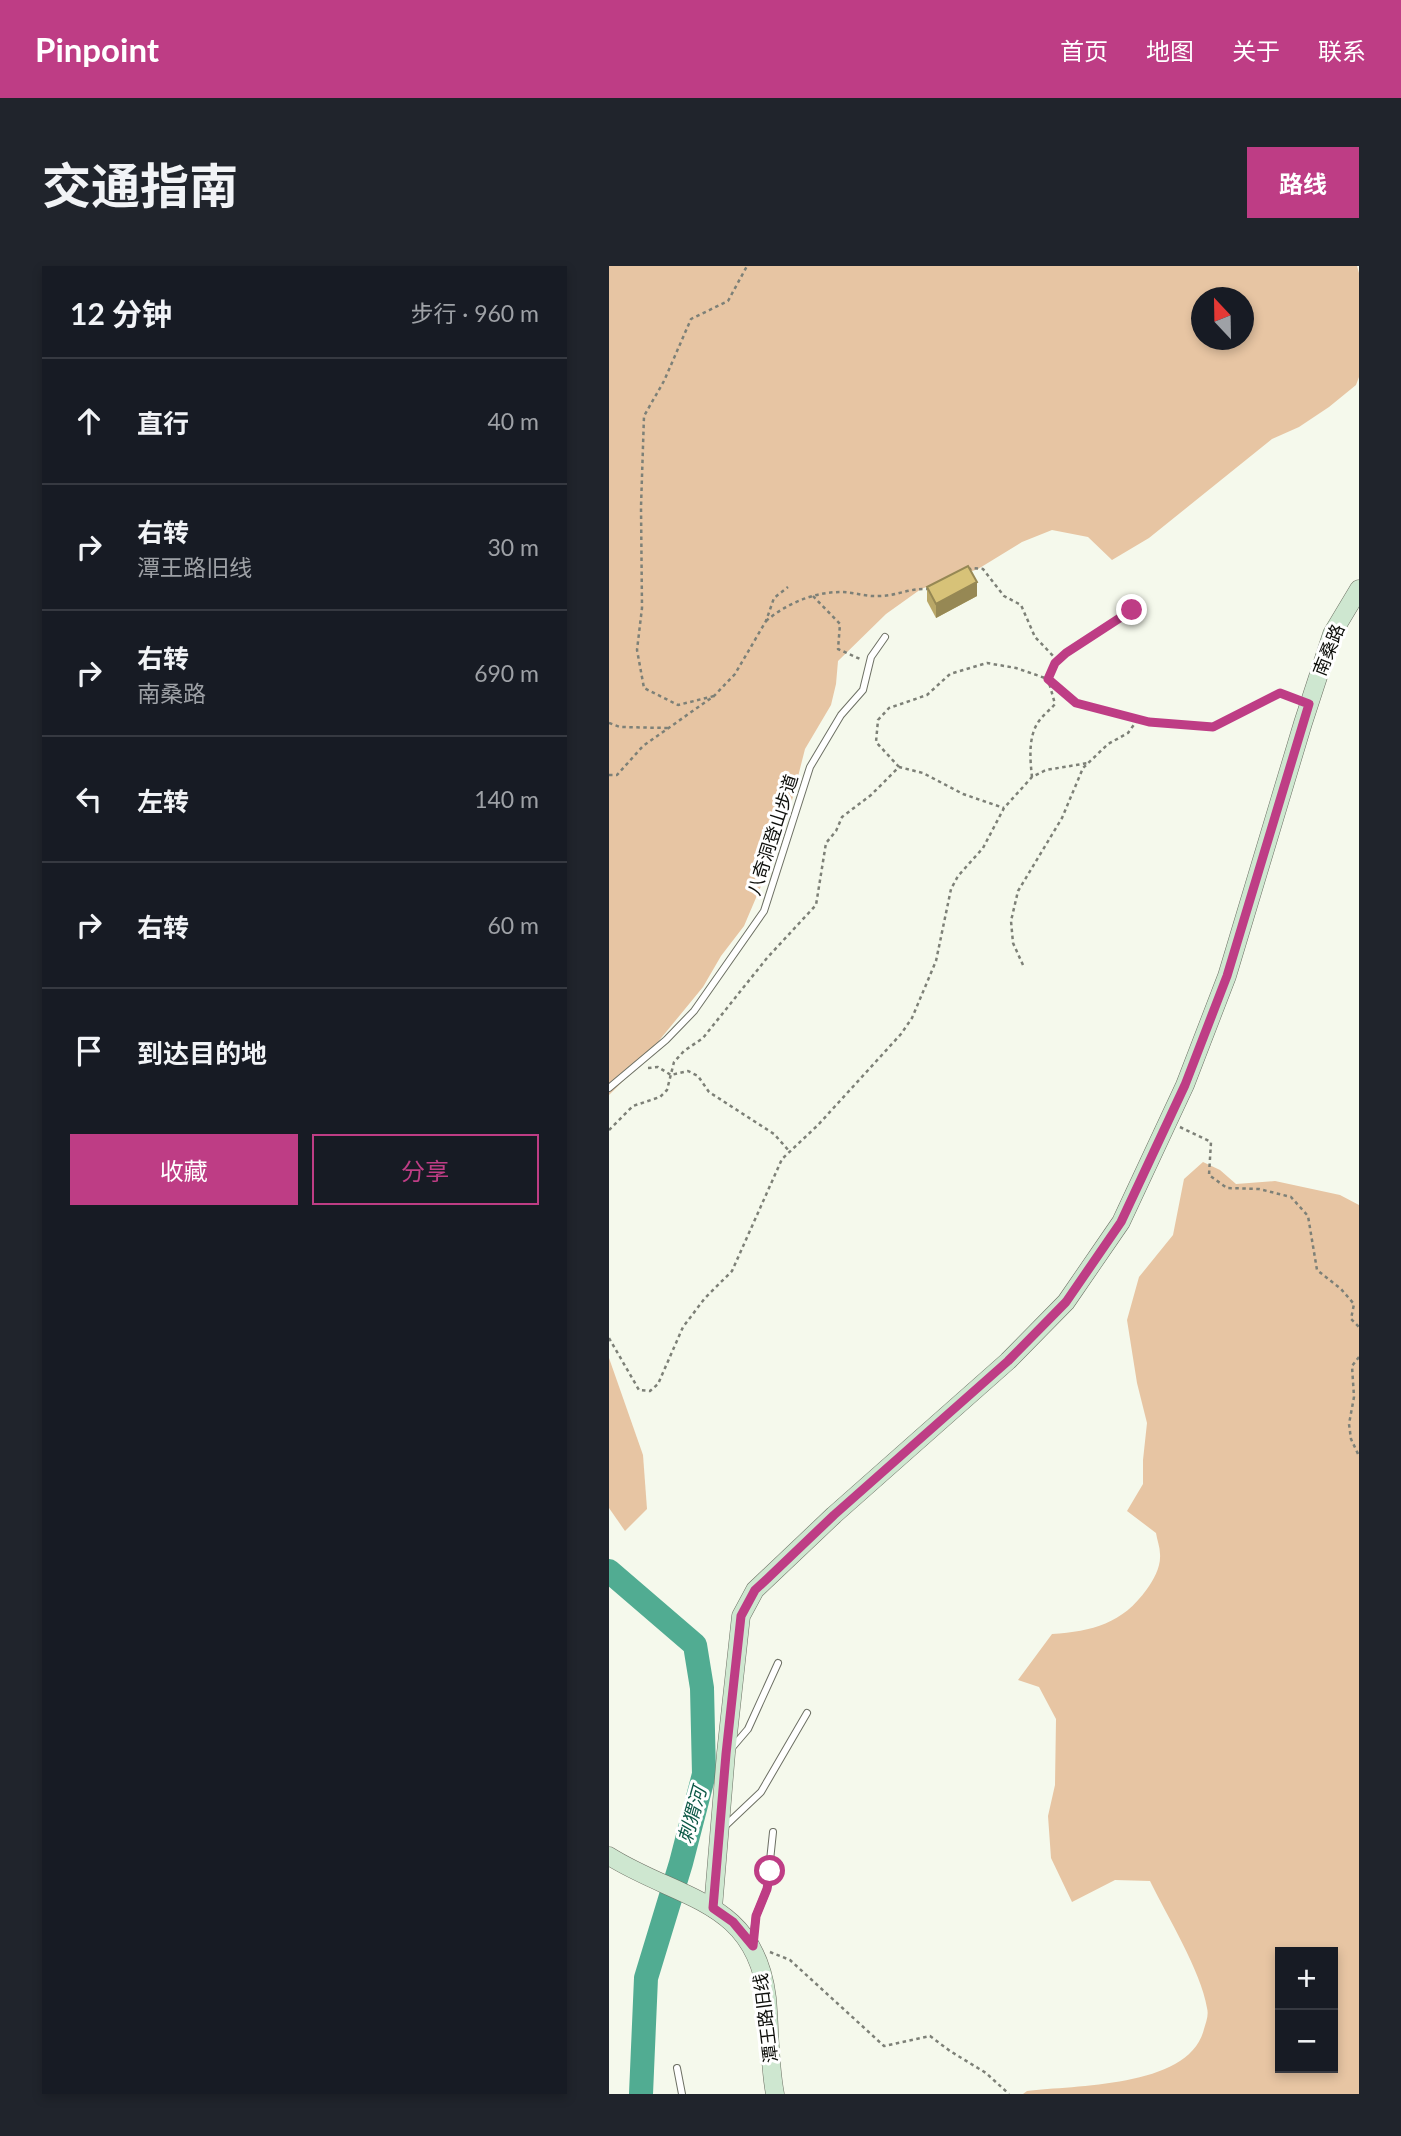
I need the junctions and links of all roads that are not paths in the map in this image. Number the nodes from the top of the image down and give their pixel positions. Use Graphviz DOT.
graph roads {
  1 [pos="1359,589"];
  2 [pos="885,638"];
  3 [pos="609,1088"];
  4 [pos="778,1663"];
  5 [pos="807,1713"];
  6 [pos="726,1754"];
  7 [pos="720,1830"];
  8 [pos="772,1832"];
  9 [pos="609,1856"];
  10 [pos="708,1905"];
  11 [pos="753,1946"];
  12 [pos="677,2068"];
  13 [pos="682,2094"];
  14 [pos="775,2094"];
  1 -- 6 [label="street, 南桑路"];
  2 -- 3 [label="lane, 八奇洞登山步道"];
  4 -- 6 [label="lane"];
  5 -- 7 [label="lane"];
  6 -- 7 [label="street, 南桑路"];
  7 -- 10 [label="street, 南桑路"];
  8 -- 11 [label="lane"];
  9 -- 10 [label="street, 潭王路旧线"];
  10 -- 11 [label="street, 潭王路旧线"];
  11 -- 14 [label="street, 潭王路旧线"];
  12 -- 13 [label="lane"];
}
